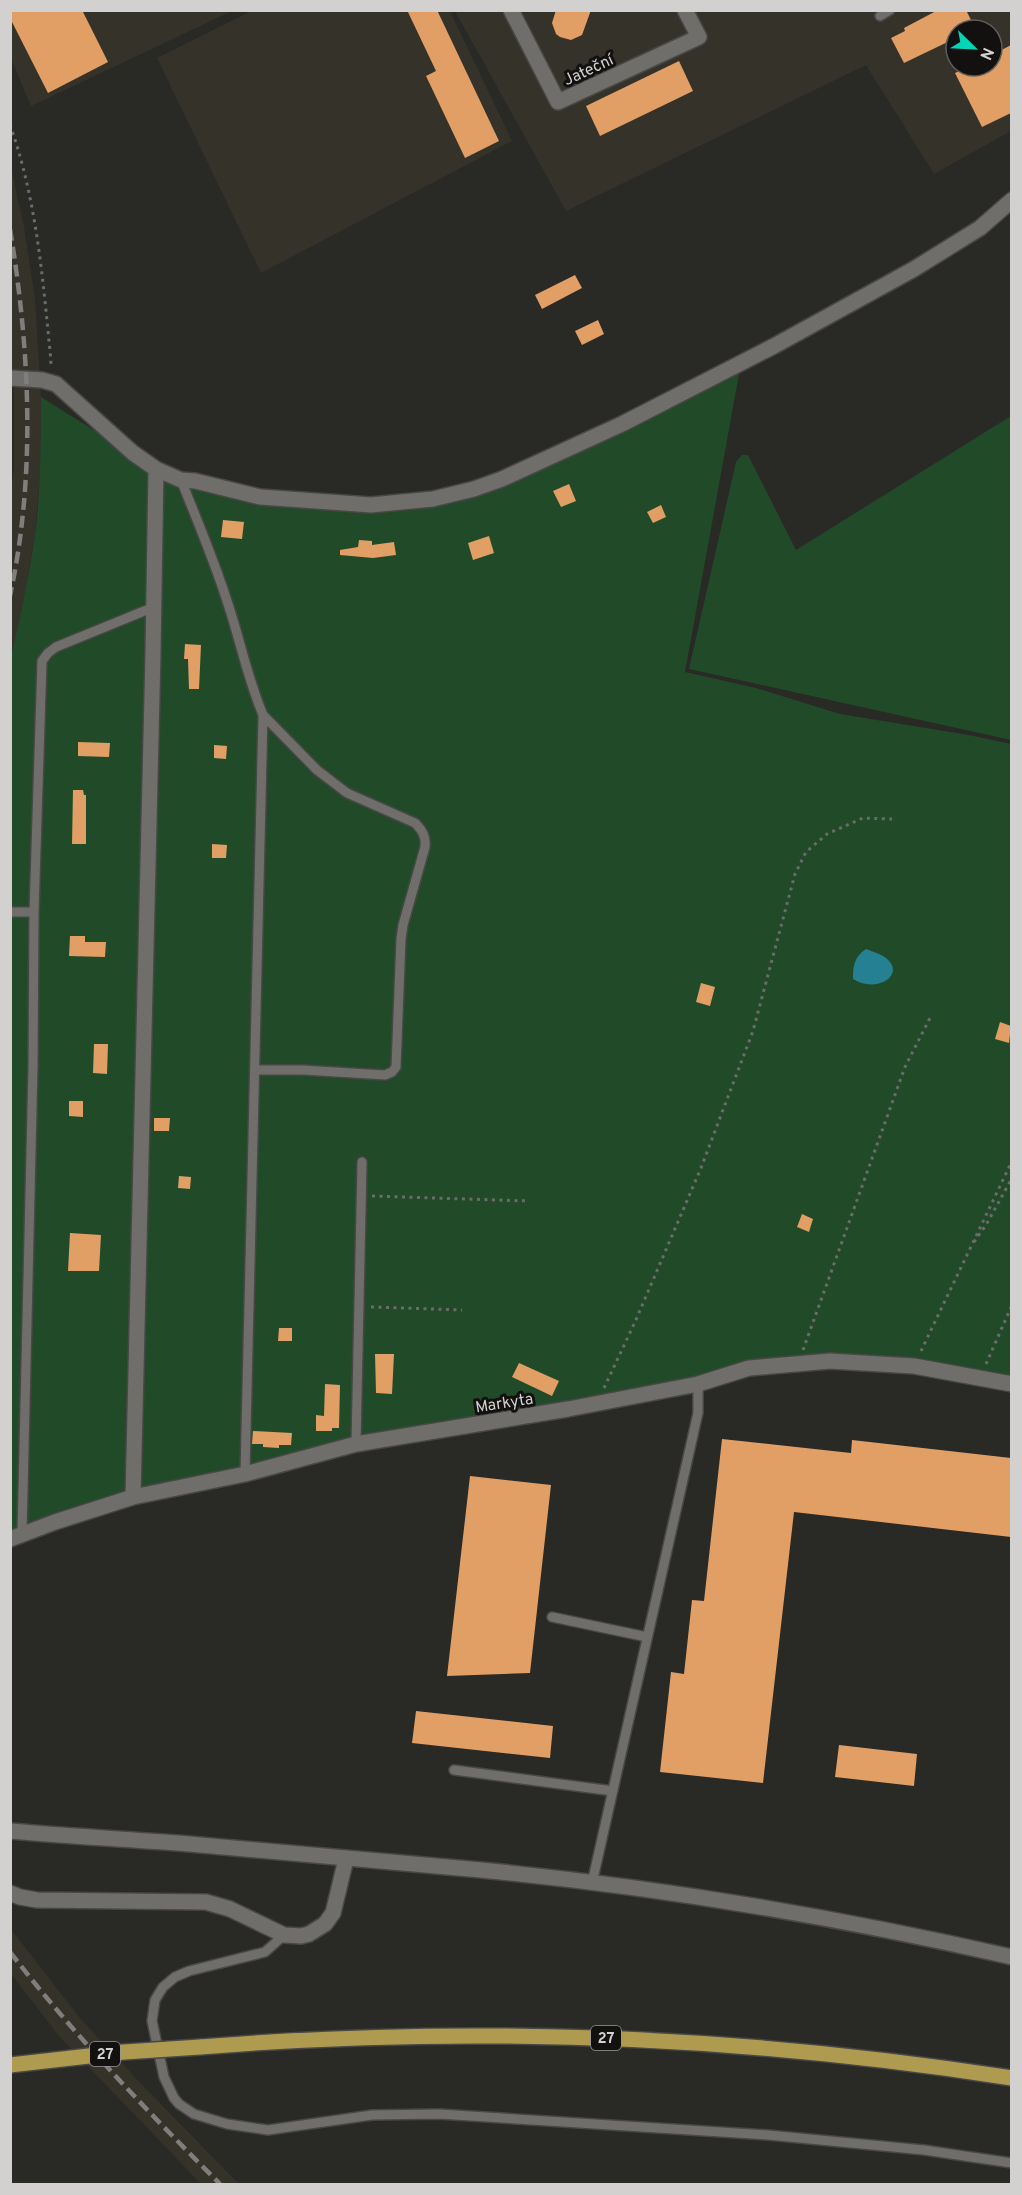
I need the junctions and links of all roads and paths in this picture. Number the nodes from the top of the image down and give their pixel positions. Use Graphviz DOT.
graph roads {
  1 [pos="511,10"];
  2 [pos="685,10"];
  3 [pos="890,10"];
  4 [pos="880,16"];
  5 [pos="10,125"];
  6 [pos="1011,200"];
  7 [pos="10,378"];
  8 [pos="48,381"];
  9 [pos="156,469"];
  10 [pos="181,480"];
  11 [pos="154,607"];
  12 [pos="263,715"];
  13 [pos="892,819"];
  14 [pos="10,912"];
  15 [pos="34,912"];
  16 [pos="932,1016"];
  17 [pos="255,1070"];
  18 [pos="1011,1161"];
  19 [pos="362,1162"];
  20 [pos="1011,1178"];
  21 [pos="361,1196"];
  22 [pos="530,1201"];
  23 [pos="969,1248"];
  24 [pos="1011,1305"];
  25 [pos="359,1307"];
  26 [pos="462,1310"];
  27 [pos="798,1363"];
  28 [pos="914,1366"];
  29 [pos="980,1379"];
  30 [pos="698,1384"];
  31 [pos="1011,1384"];
  32 [pos="596,1404"];
  33 [pos="356,1444"];
  34 [pos="245,1474"];
  35 [pos="133,1497"];
  36 [pos="16,1536"];
  37 [pos="552,1617"];
  38 [pos="647,1637"];
  39 [pos="454,1770"];
  40 [pos="613,1791"];
  41 [pos="14,1832"];
  42 [pos="346,1859"];
  43 [pos="592,1883"];
  44 [pos="10,1893"];
  45 [pos="284,1935"];
  46 [pos="1011,1957"];
  47 [pos="10,2065"];
  48 [pos="1011,2078"];
  49 [pos="1011,2163"];
  1 -- 2 [label="street, Jateční"];
  3 -- 4 [label="lane"];
  5 -- 8 [label="path"];
  6 -- 10 [label="street"];
  7 -- 8 [label="street"];
  8 -- 9 [label="street"];
  9 -- 10 [label="street"];
  9 -- 11 [label="street"];
  10 -- 12 [label="lane"];
  11 -- 15 [label="lane"];
  11 -- 35 [label="street"];
  12 -- 17 [label="lane"];
  12 -- 17 [label="lane"];
  13 -- 32 [label="path"];
  14 -- 15 [label="lane"];
  15 -- 36 [label="lane"];
  16 -- 27 [label="path"];
  17 -- 34 [label="lane"];
  18 -- 23 [label="path"];
  19 -- 21 [label="lane"];
  20 -- 23 [label="path"];
  21 -- 22 [label="path"];
  21 -- 25 [label="lane"];
  23 -- 28 [label="path"];
  24 -- 29 [label="path"];
  25 -- 26 [label="path"];
  25 -- 33 [label="lane"];
  27 -- 28 [label="street, Markyta"];
  27 -- 30 [label="street, Markyta"];
  28 -- 29 [label="street, Markyta"];
  29 -- 31 [label="street, Markyta"];
  30 -- 32 [label="street, Markyta"];
  30 -- 38 [label="lane"];
  32 -- 33 [label="street, Markyta"];
  33 -- 34 [label="street, Markyta"];
  34 -- 35 [label="street, Markyta"];
  35 -- 36 [label="street, Markyta"];
  37 -- 38 [label="lane"];
  38 -- 40 [label="lane"];
  39 -- 40 [label="lane"];
  40 -- 43 [label="lane"];
  41 -- 42 [label="street"];
  42 -- 43 [label="street"];
  42 -- 45 [label="street"];
  43 -- 46 [label="street"];
  44 -- 45 [label="street"];
  45 -- 49 [label="lane"];
  47 -- 48 [label="main road, 27, bridge"];
}
